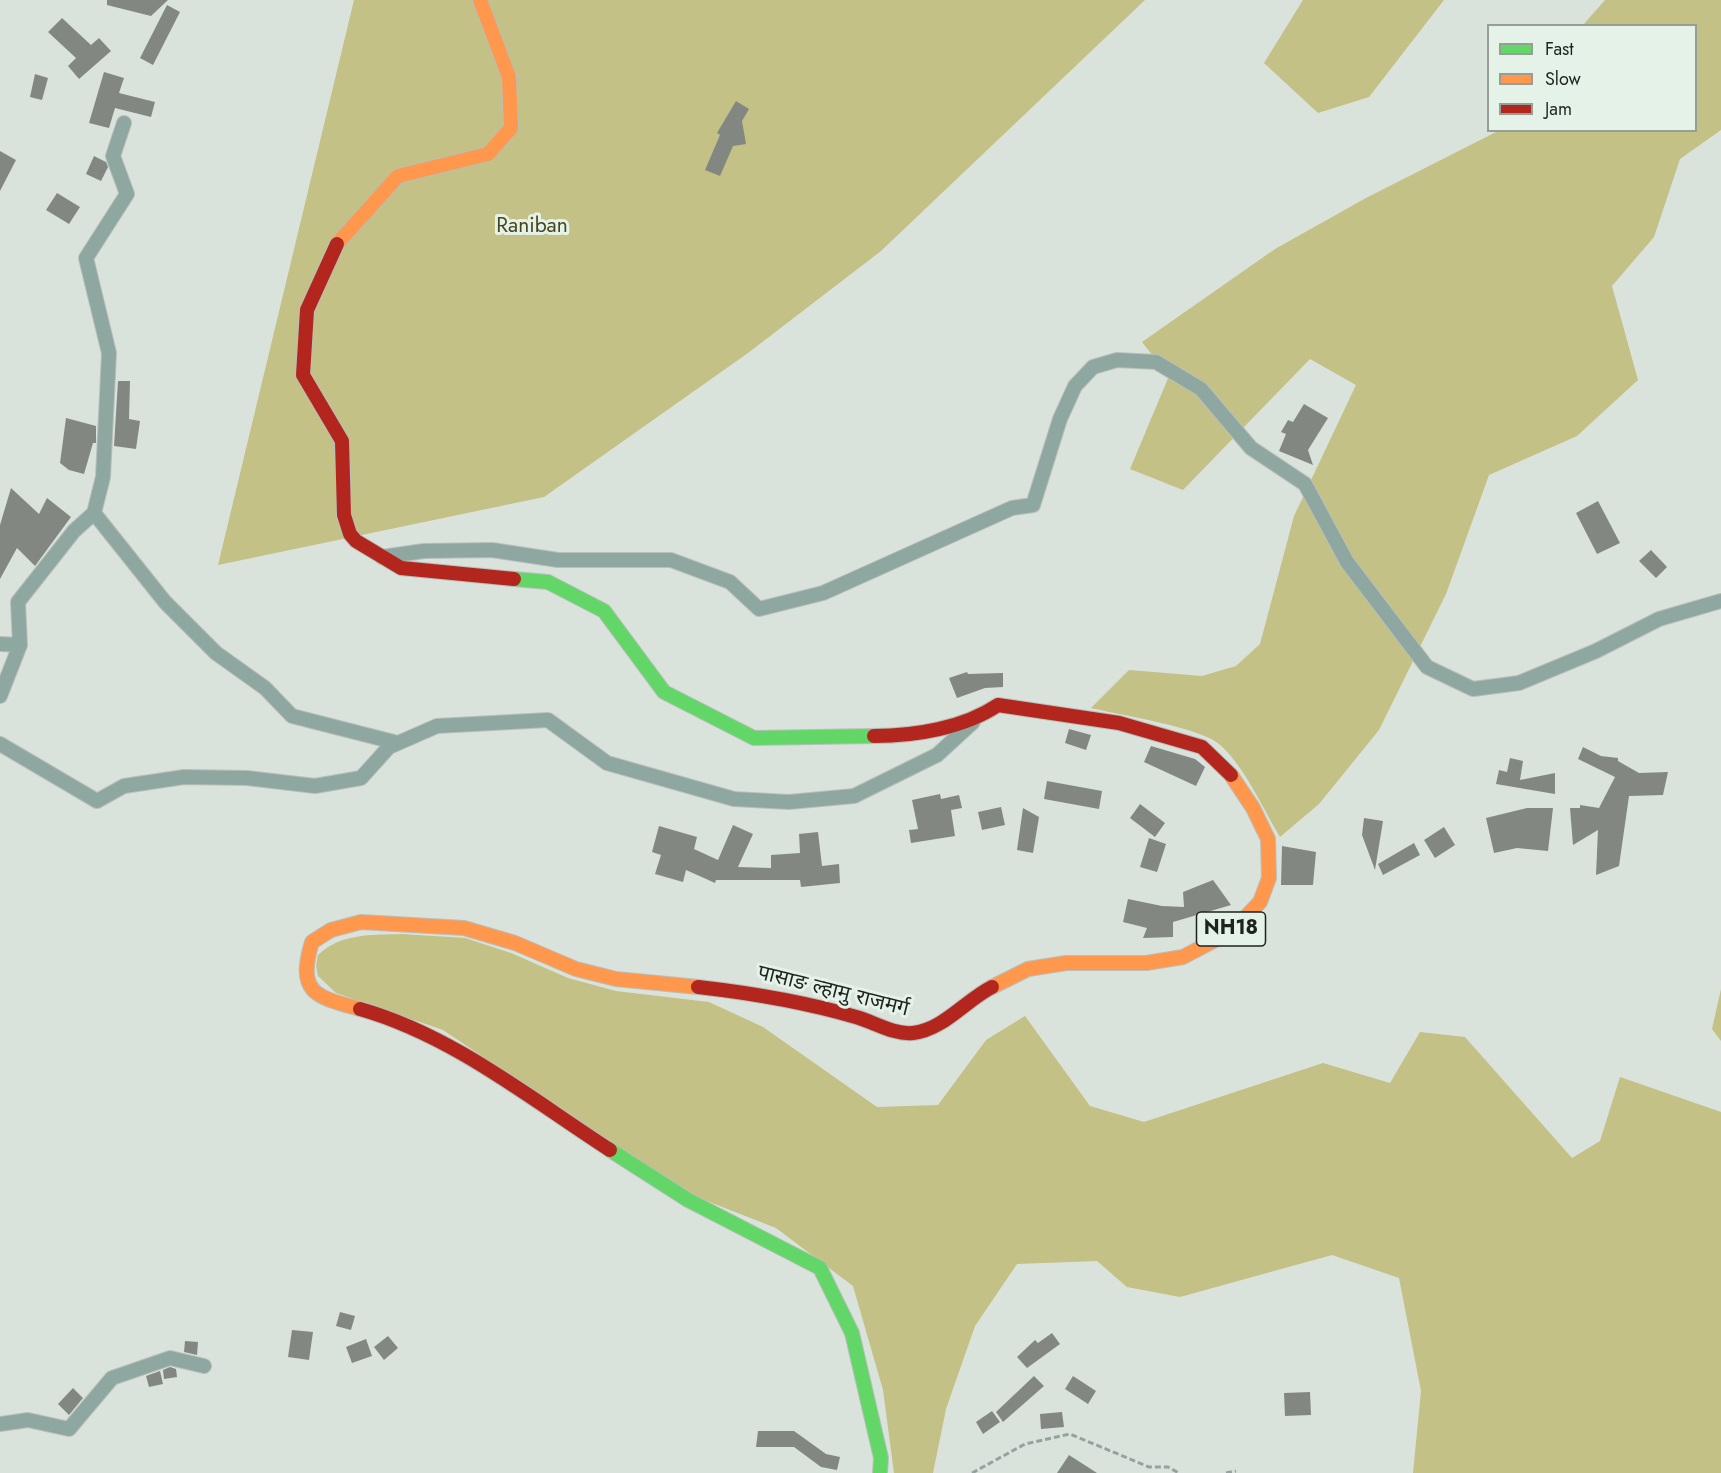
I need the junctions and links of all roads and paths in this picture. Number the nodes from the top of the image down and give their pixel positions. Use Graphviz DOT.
graph roads {
  1 [pos="480,0"];
  2 [pos="124,123"];
  3 [pos="94,513"];
  4 [pos="382,557"];
  5 [pos="1721,601"];
  6 [pos="0,644"];
  7 [pos="20,645"];
  8 [pos="0,696"];
  9 [pos="977,719"];
  10 [pos="398,743"];
  11 [pos="0,744"];
  12 [pos="204,1366"];
  13 [pos="0,1424"];
  14 [pos="1236,1471"];
  15 [pos="880,1473"];
  16 [pos="972,1473"];
  17 [pos="1179,1473"];
  18 [pos="1226,1473"];
  1 -- 4 [label="main road, पासाङ ल्हामु राजमर्ग / NH18"];
  2 -- 3 [label="street"];
  3 -- 7 [label="street"];
  3 -- 10 [label="street"];
  4 -- 5 [label="street"];
  4 -- 9 [label="main road, पासाङ ल्हामु राजमर्ग / NH18"];
  6 -- 7 [label="street"];
  7 -- 8 [label="street"];
  9 -- 10 [label="street"];
  9 -- 15 [label="main road, पासाङ ल्हामु राजमर्ग / NH18"];
  10 -- 11 [label="street"];
  12 -- 13 [label="street"];
  14 -- 18 [label="path"];
  16 -- 17 [label="path"];
}
